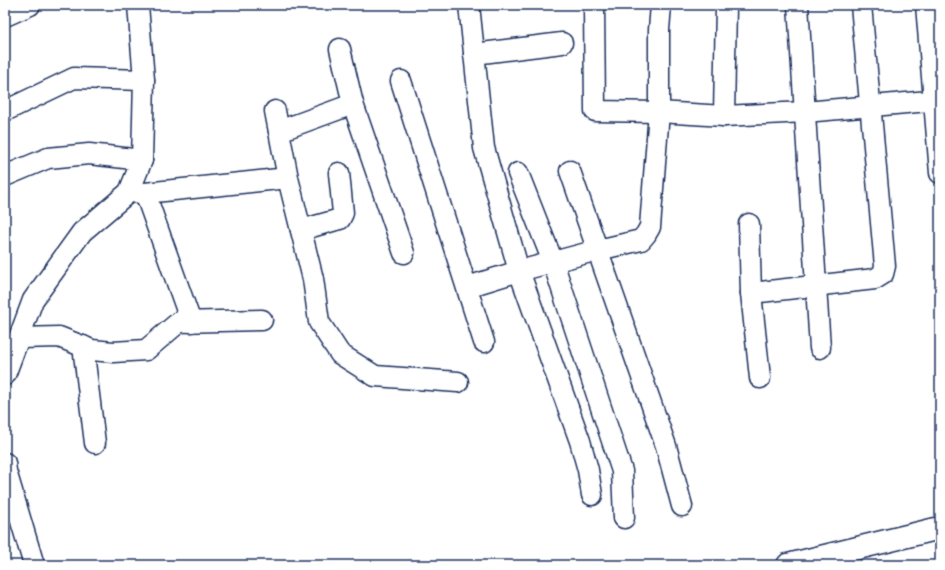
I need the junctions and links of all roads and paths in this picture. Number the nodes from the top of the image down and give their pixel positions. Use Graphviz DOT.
graph roads {
  1 [pos="30,5"];
  2 [pos="138,5"];
  3 [pos="469,5"];
  4 [pos="594,5"];
  5 [pos="661,5"];
  6 [pos="726,5"];
  7 [pos="798,5"];
  8 [pos="862,5"];
  9 [pos="926,5"];
  10 [pos="5,16"];
  11 [pos="562,43"];
  12 [pos="340,49"];
  13 [pos="474,54"];
  14 [pos="144,80"];
  15 [pos="401,81"];
  16 [pos="937,100"];
  17 [pos="354,104"];
  18 [pos="871,106"];
  19 [pos="6,109"];
  20 [pos="275,111"];
  21 [pos="659,112"];
  22 [pos="805,112"];
  23 [pos="724,116"];
  24 [pos="279,131"];
  25 [pos="142,160"];
  26 [pos="570,171"];
  27 [pos="339,173"];
  28 [pos="518,173"];
  29 [pos="940,173"];
  30 [pos="5,176"];
  31 [pos="288,178"];
  32 [pos="137,192"];
  33 [pos="749,224"];
  34 [pos="301,230"];
  35 [pos="598,250"];
  36 [pos="404,253"];
  37 [pos="552,262"];
  38 [pos="519,271"];
  39 [pos="816,286"];
  40 [pos="467,287"];
  41 [pos="751,293"];
  42 [pos="262,320"];
  43 [pos="191,322"];
  44 [pos="20,338"];
  45 [pos="484,342"];
  46 [pos="84,346"];
  47 [pos="820,348"];
  48 [pos="5,375"];
  49 [pos="760,378"];
  50 [pos="458,382"];
  51 [pos="95,443"];
  52 [pos="5,463"];
  53 [pos="592,495"];
  54 [pos="682,506"];
  55 [pos="624,518"];
  56 [pos="940,528"];
  57 [pos="34,565"];
  58 [pos="788,565"];
  1 -- 10 [label="street"];
  2 -- 14 [label="street"];
  3 -- 13 [label="street"];
  4 -- 21 [label="street"];
  5 -- 21 [label="street"];
  6 -- 23 [label="street"];
  7 -- 22 [label="street"];
  8 -- 18 [label="street"];
  9 -- 16 [label="street"];
  11 -- 13 [label="street"];
  12 -- 17 [label="street"];
  13 -- 38 [label="street"];
  14 -- 19 [label="street"];
  14 -- 25 [label="street"];
  15 -- 40 [label="street"];
  16 -- 18 [label="street"];
  16 -- 29 [label="street"];
  17 -- 24 [label="street"];
  17 -- 36 [label="street"];
  18 -- 22 [label="street"];
  18 -- 39 [label="street"];
  20 -- 24 [label="street"];
  21 -- 23 [label="street"];
  21 -- 35 [label="street"];
  22 -- 23 [label="street"];
  22 -- 39 [label="street"];
  24 -- 31 [label="street"];
  25 -- 30 [label="street"];
  25 -- 32 [label="street"];
  26 -- 35 [label="street"];
  27 -- 34 [label="street"];
  28 -- 37 [label="street"];
  31 -- 32 [label="street"];
  31 -- 34 [label="street"];
  32 -- 43 [label="street"];
  32 -- 44 [label="street"];
  33 -- 41 [label="street"];
  34 -- 50 [label="street"];
  35 -- 37 [label="street"];
  35 -- 54 [label="street"];
  37 -- 38 [label="street"];
  37 -- 55 [label="street"];
  38 -- 40 [label="street"];
  38 -- 53 [label="street"];
  39 -- 41 [label="street"];
  39 -- 47 [label="street"];
  40 -- 45 [label="street"];
  41 -- 49 [label="street"];
  42 -- 43 [label="street"];
  43 -- 46 [label="street"];
  44 -- 46 [label="street"];
  44 -- 48 [label="street"];
  46 -- 51 [label="street"];
  52 -- 57 [label="street"];
  56 -- 58 [label="main road"];
}
